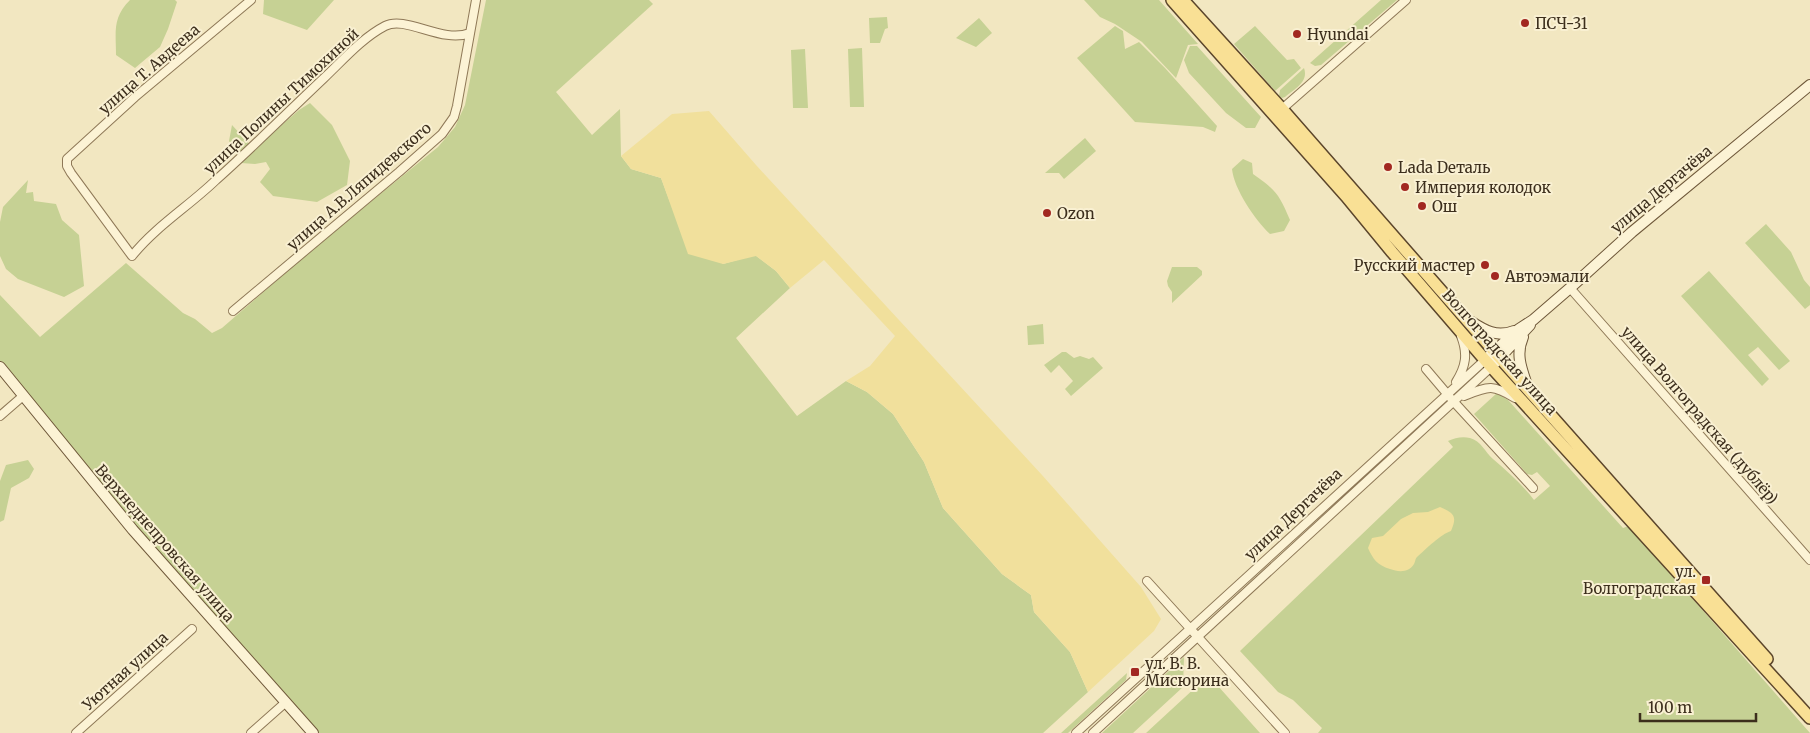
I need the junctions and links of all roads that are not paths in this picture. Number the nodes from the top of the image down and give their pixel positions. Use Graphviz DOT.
graph roads {
  1 [pos="250,0"];
  2 [pos="476,0"];
  3 [pos="1172,0"];
  4 [pos="1184,0"];
  5 [pos="1406,0"];
  6 [pos="1193,17"];
  7 [pos="470,33"];
  8 [pos="1810,85"];
  9 [pos="1282,108"];
  10 [pos="132,256"];
  11 [pos="1570,288"];
  12 [pos="233,311"];
  13 [pos="1465,318"];
  14 [pos="1454,323"];
  15 [pos="1522,331"];
  16 [pos="1497,355"];
  17 [pos="1488,364"];
  18 [pos="0,367"];
  19 [pos="1426,369"];
  20 [pos="1528,388"];
  21 [pos="1449,392"];
  22 [pos="23,396"];
  23 [pos="1457,400"];
  24 [pos="1526,405"];
  25 [pos="0,416"];
  26 [pos="1533,488"];
  27 [pos="1810,560"];
  28 [pos="1147,580"];
  29 [pos="192,629"];
  30 [pos="1190,629"];
  31 [pos="1198,637"];
  32 [pos="286,702"];
  33 [pos="1810,707"];
  34 [pos="1810,718"];
  35 [pos="76,733"];
  36 [pos="251,733"];
  37 [pos="313,733"];
  38 [pos="1076,733"];
  39 [pos="1093,733"];
  40 [pos="1285,733"];
  1 -- 10 [label="street, улица Т. Авдеева"];
  2 -- 7 [label="street, улица А.В.Ляпидевского"];
  3 -- 6 [label="main road, Волгоградская улица"];
  4 -- 6 [label="main road, Волгоградская улица"];
  5 -- 9 [label="street"];
  6 -- 9 [label="main road, Волгоградская улица"];
  6 -- 14 [label="main road, Волгоградская улица"];
  7 -- 10 [label="street, улица Полины Тимохиной"];
  7 -- 12 [label="street, улица А.В.Ляпидевского"];
  8 -- 11 [label="street, улица Дергачёва"];
  9 -- 13 [label="main road, Волгоградская улица"];
  11 -- 15 [label="street, улица Дергачёва"];
  11 -- 27 [label="street, улица Волгоградская (дублёр)"];
  13 -- 15 [label="street"];
  13 -- 16 [label="main road, Волгоградская улица"];
  14 -- 17 [label="main road, Волгоградская улица"];
  14 -- 21 [label="street"];
  15 -- 16 [label="street, улица Дергачёва"];
  15 -- 20 [label="street"];
  16 -- 17 [label="street, улица Дергачёва"];
  16 -- 20 [label="main road, Волгоградская улица"];
  17 -- 21 [label="street, улица Дергачёва"];
  17 -- 23 [label="street, улица Дергачёва"];
  17 -- 24 [label="main road, Волгоградская улица"];
  18 -- 22 [label="street, Верхнеднепровская улица"];
  19 -- 21 [label="street"];
  20 -- 33 [label="main road, Волгоградская улица"];
  21 -- 23 [label="street"];
  21 -- 30 [label="street, улица Дергачёва"];
  22 -- 25 [label="street"];
  22 -- 32 [label="street, Верхнеднепровская улица"];
  23 -- 24 [label="street"];
  23 -- 26 [label="street"];
  23 -- 31 [label="street, улица Дергачёва"];
  24 -- 34 [label="main road, Волгоградская улица"];
  28 -- 30 [label="street"];
  29 -- 35 [label="street, Уютная улица"];
  30 -- 31 [label="street"];
  30 -- 38 [label="street, улица Дергачёва"];
  31 -- 39 [label="street, улица Дергачёва"];
  31 -- 40 [label="street"];
  32 -- 36 [label="street"];
  32 -- 37 [label="street, Верхнеднепровская улица"];
}
